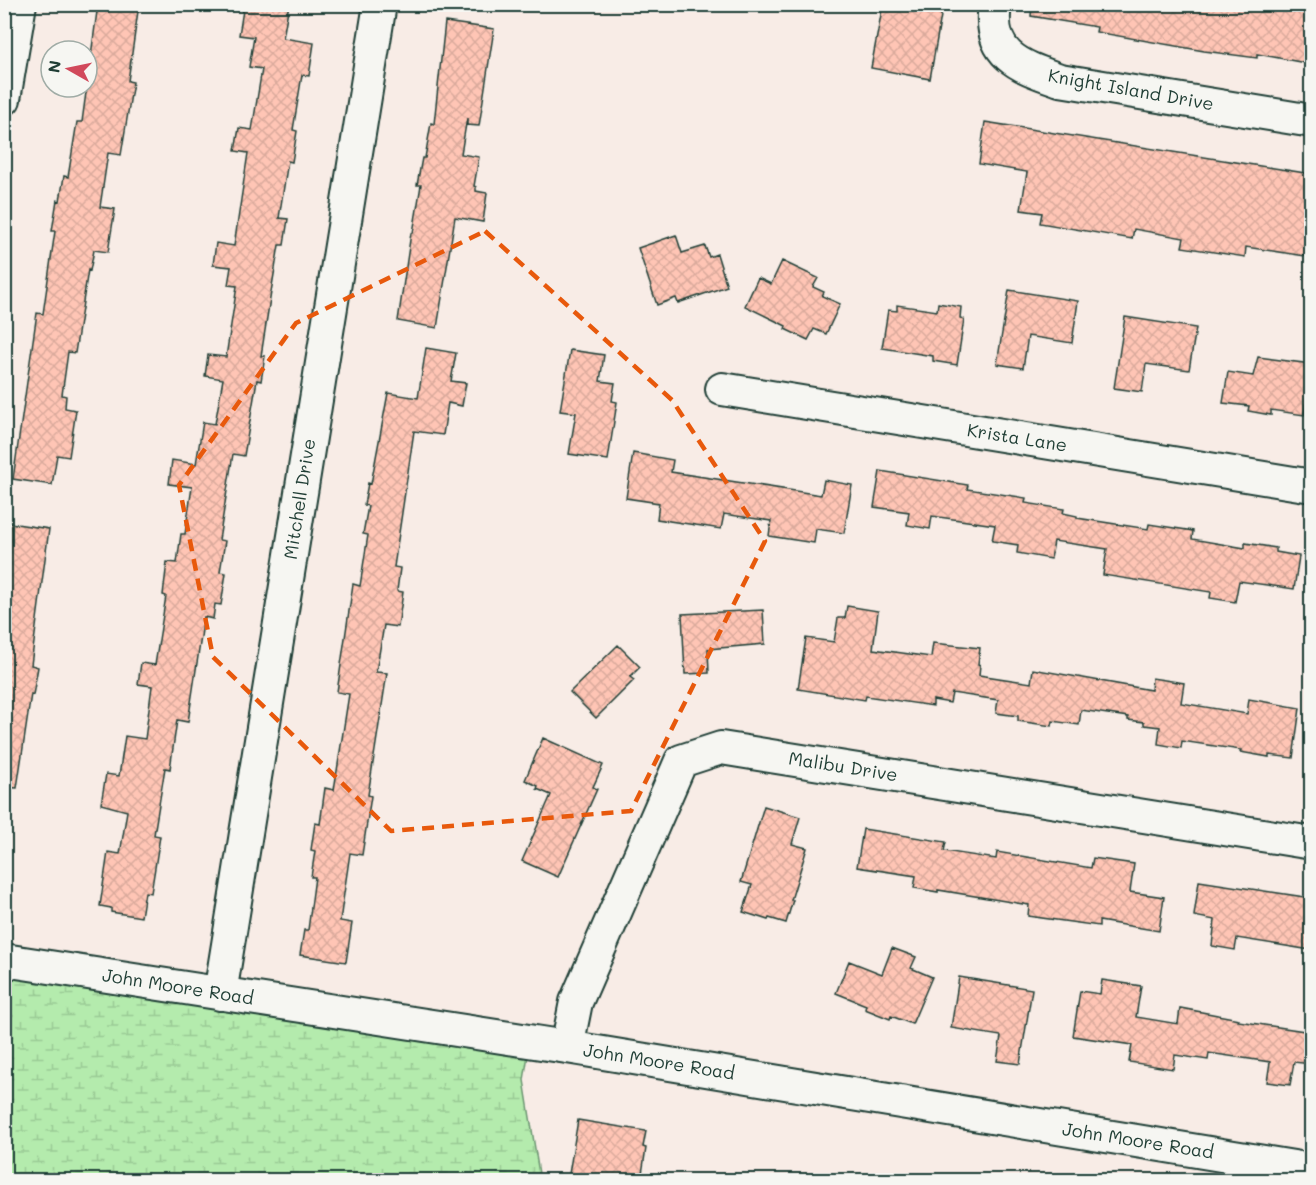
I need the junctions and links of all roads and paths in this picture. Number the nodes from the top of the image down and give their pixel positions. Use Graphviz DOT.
graph roads {
  1 [pos="20,4"];
  2 [pos="380,4"];
  3 [pos="995,4"];
  4 [pos="4,99"];
  5 [pos="1311,122"];
  6 [pos="722,388"];
  7 [pos="1311,486"];
  8 [pos="1311,843"];
  9 [pos="4,960"];
  10 [pos="220,994"];
  11 [pos="567,1047"];
  12 [pos="1311,1170"];
  1 -- 4 [label="street"];
  2 -- 10 [label="street, Mitchell Drive"];
  3 -- 5 [label="street, Knight Island Drive"];
  6 -- 7 [label="street, Krista Lane"];
  8 -- 11 [label="street, Malibu Drive"];
  9 -- 10 [label="street, John Moore Road"];
  10 -- 11 [label="street, John Moore Road"];
  11 -- 12 [label="street, John Moore Road"];
}
